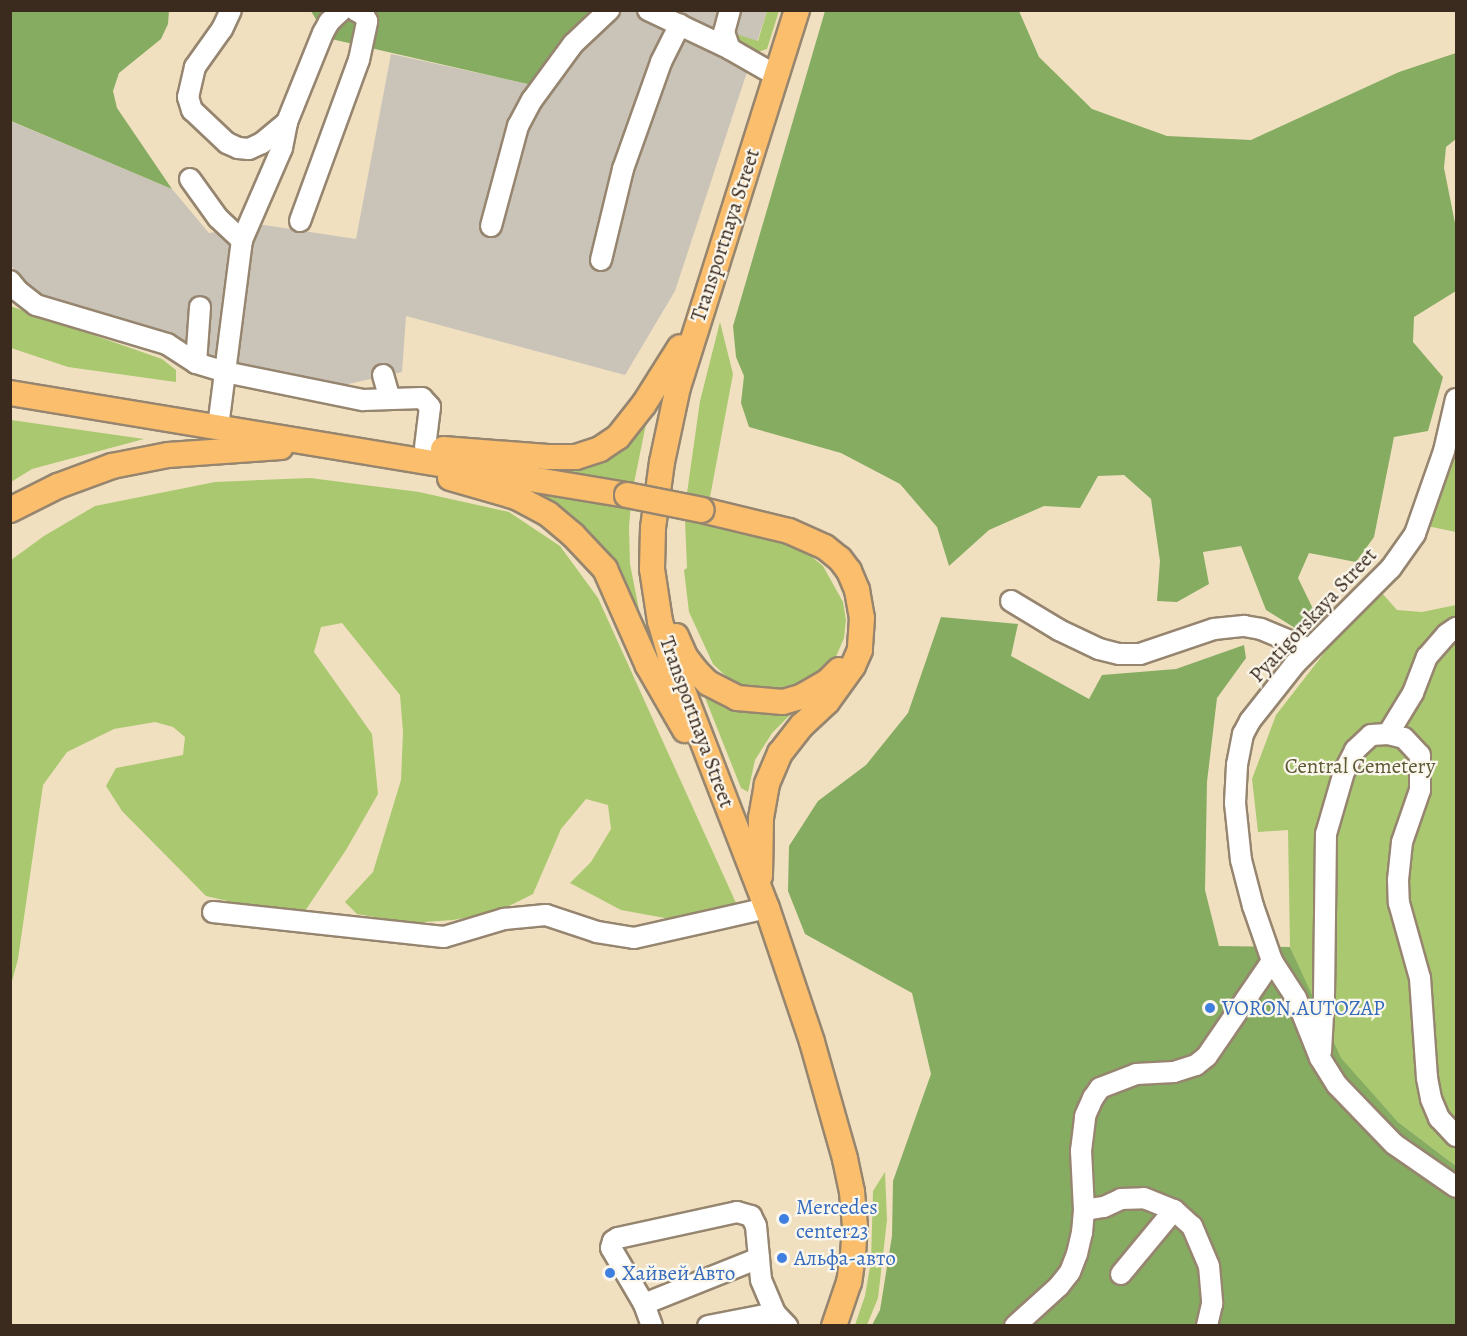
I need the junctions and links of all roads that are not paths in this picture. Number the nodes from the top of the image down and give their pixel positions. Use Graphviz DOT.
graph roads {
  1 [pos="231,10"];
  2 [pos="342,10"];
  3 [pos="355,10"];
  4 [pos="609,10"];
  5 [pos="648,10"];
  6 [pos="729,10"];
  7 [pos="797,10"];
  8 [pos="680,24"];
  9 [pos="730,49"];
  10 [pos="777,76"];
  11 [pos="288,123"];
  12 [pos="190,179"];
  13 [pos="300,221"];
  14 [pos="491,226"];
  15 [pos="242,240"];
  16 [pos="601,260"];
  17 [pos="10,281"];
  18 [pos="200,307"];
  19 [pos="698,317"];
  20 [pos="196,363"];
  21 [pos="225,372"];
  22 [pos="383,375"];
  23 [pos="10,393"];
  24 [pos="390,399"];
  25 [pos="1456,399"];
  26 [pos="218,428"];
  27 [pos="316,444"];
  28 [pos="425,447"];
  29 [pos="373,455"];
  30 [pos="10,510"];
  31 [pos="652,569"];
  32 [pos="857,590"];
  33 [pos="1011,601"];
  34 [pos="1456,628"];
  35 [pos="1309,650"];
  36 [pos="1388,734"];
  37 [pos="720,788"];
  38 [pos="764,901"];
  39 [pos="213,912"];
  40 [pos="1272,961"];
  41 [pos="1320,1058"];
  42 [pos="1456,1136"];
  43 [pos="1456,1187"];
  44 [pos="1084,1210"];
  45 [pos="1174,1210"];
  46 [pos="759,1258"];
  47 [pos="1121,1274"];
  48 [pos="644,1304"];
  49 [pos="781,1319"];
  50 [pos="652,1326"];
  51 [pos="708,1326"];
  52 [pos="834,1326"];
  53 [pos="1015,1326"];
  54 [pos="1207,1326"];
  1 -- 11 [label="street"];
  2 -- 11 [label="street"];
  3 -- 13 [label="street"];
  4 -- 14 [label="street"];
  5 -- 8 [label="street"];
  6 -- 9 [label="street"];
  7 -- 10 [label="main road, Transportnaya Street"];
  8 -- 9 [label="street"];
  8 -- 16 [label="street"];
  9 -- 10 [label="street"];
  10 -- 19 [label="main road, Transportnaya Street"];
  11 -- 15 [label="street"];
  12 -- 15 [label="street"];
  15 -- 21 [label="street"];
  17 -- 20 [label="street"];
  18 -- 20 [label="street"];
  19 -- 28 [label="main road"];
  19 -- 31 [label="main road, Transportnaya Street"];
  20 -- 21 [label="street"];
  21 -- 24 [label="street"];
  21 -- 26 [label="street"];
  22 -- 24 [label="street"];
  23 -- 26 [label="main road"];
  24 -- 28 [label="street"];
  25 -- 35 [label="street, Pyatigorskaya Street"];
  26 -- 27 [label="main road"];
  27 -- 29 [label="main road"];
  27 -- 30 [label="main road"];
  28 -- 29 [label="main road"];
  29 -- 32 [label="main road, bridge"];
  29 -- 37 [label="main road"];
  31 -- 32 [label="main road"];
  31 -- 37 [label="main road, Transportnaya Street"];
  32 -- 38 [label="main road"];
  33 -- 35 [label="street"];
  34 -- 36 [label="street"];
  35 -- 40 [label="street, Pyatigorskaya Street"];
  36 -- 41 [label="street"];
  36 -- 42 [label="street"];
  37 -- 38 [label="main road, Transportnaya Street"];
  38 -- 39 [label="street"];
  38 -- 52 [label="main road, Transportnaya Street"];
  40 -- 41 [label="street, Pyatigorskaya Street"];
  40 -- 44 [label="street"];
  41 -- 43 [label="street, Pyatigorskaya Street"];
  44 -- 45 [label="street"];
  44 -- 53 [label="street"];
  45 -- 47 [label="street"];
  45 -- 54 [label="street"];
  46 -- 48 [label="street"];
  46 -- 48 [label="street"];
  46 -- 49 [label="street"];
  48 -- 50 [label="street"];
  49 -- 51 [label="street"];
}
